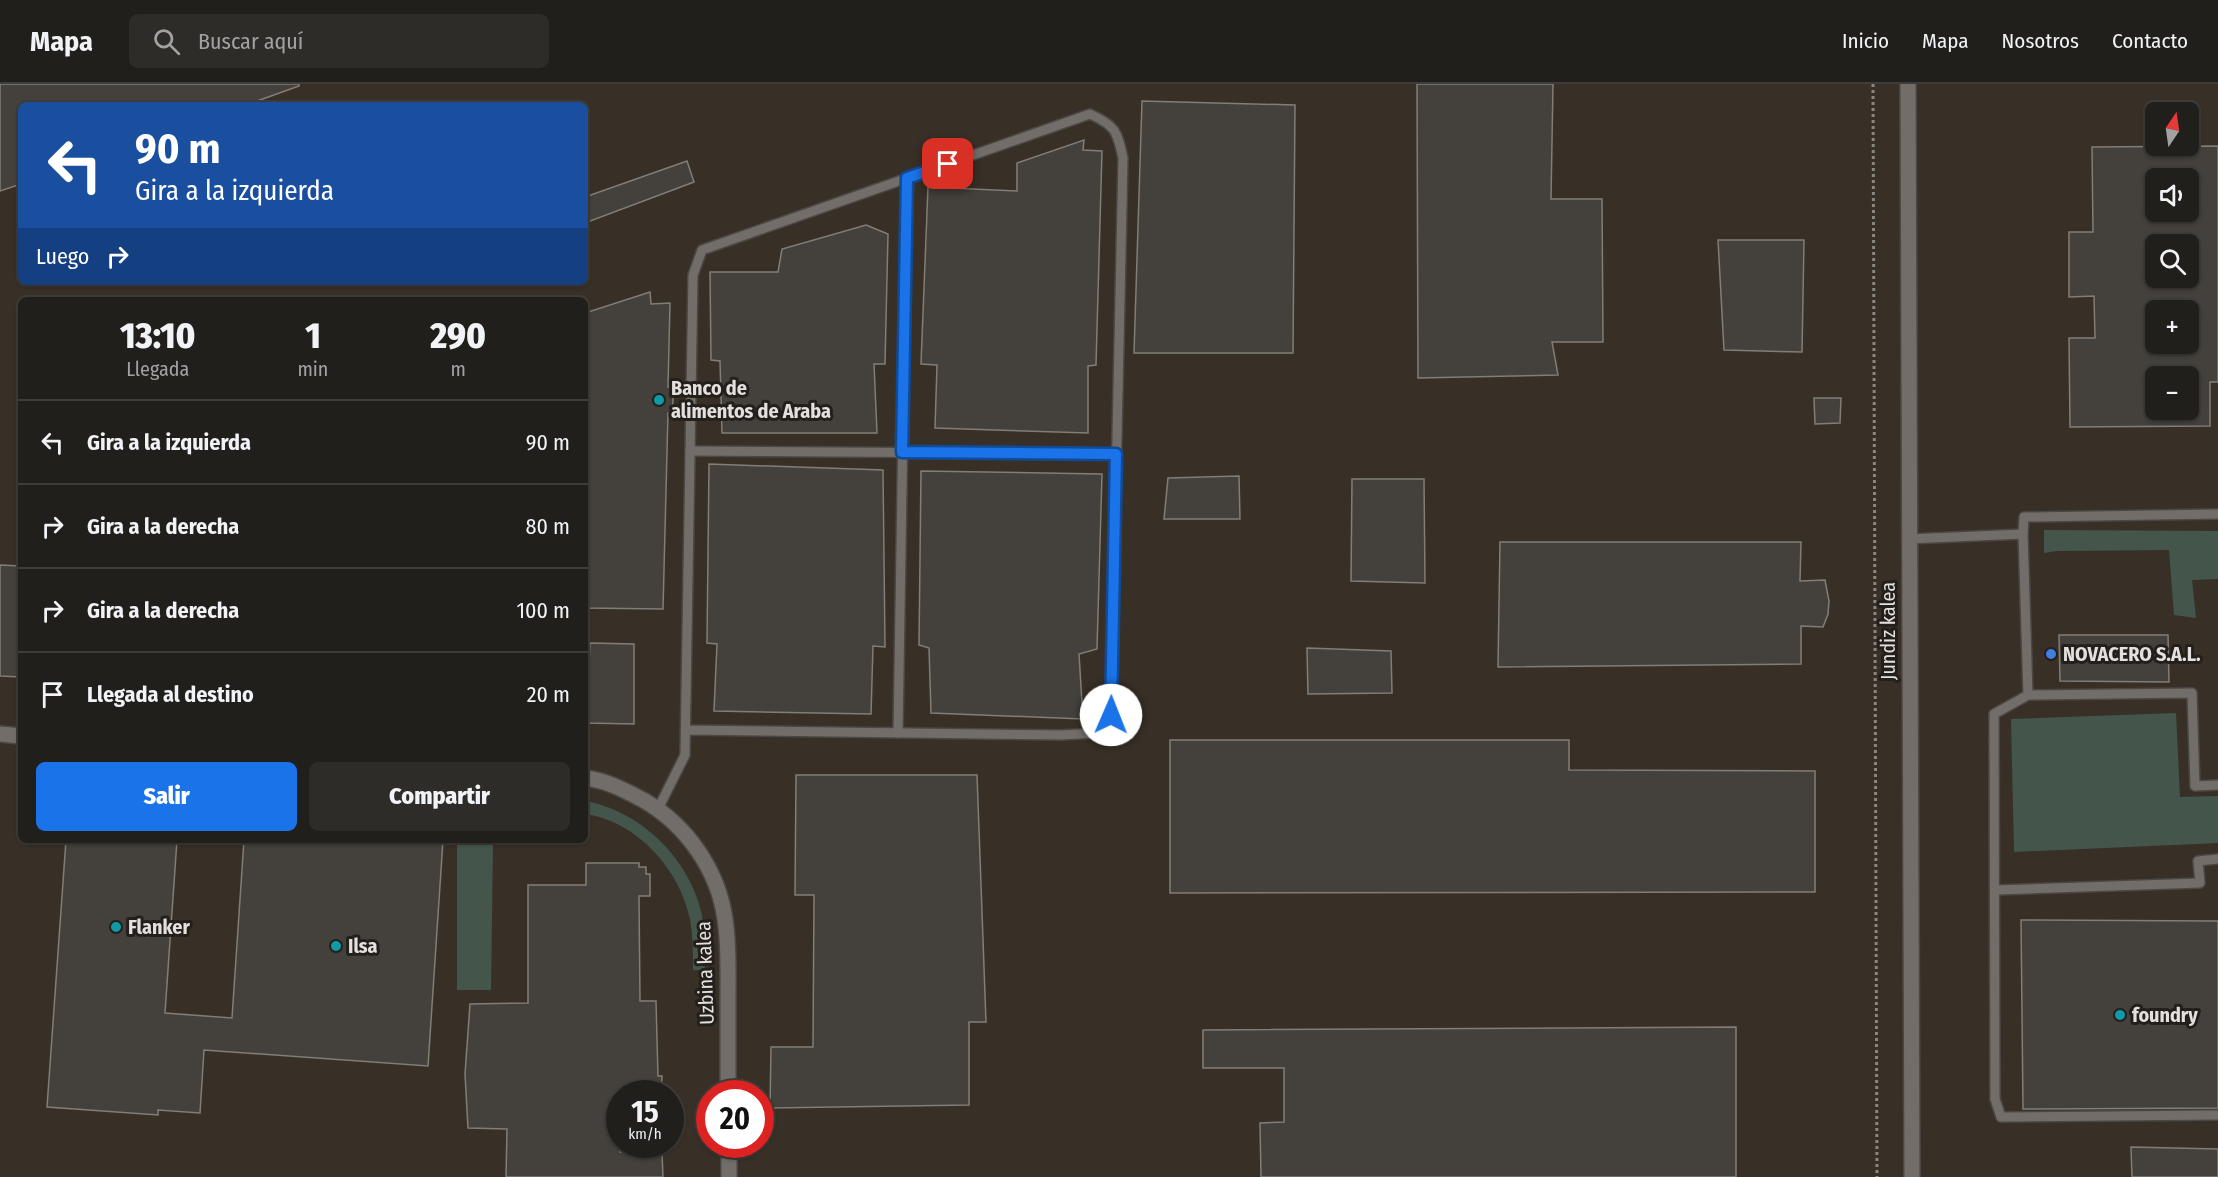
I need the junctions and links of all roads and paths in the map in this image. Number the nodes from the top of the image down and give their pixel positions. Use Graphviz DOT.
graph roads {
  1 [pos="1873,84"];
  2 [pos="1908,84"];
  3 [pos="907,178"];
  4 [pos="690,451"];
  5 [pos="902,452"];
  6 [pos="1116,454"];
  7 [pos="2218,514"];
  8 [pos="2023,534"];
  9 [pos="1908,539"];
  10 [pos="2028,695"];
  11 [pos="686,730"];
  12 [pos="898,733"];
  13 [pos="0,734"];
  14 [pos="18,736"];
  15 [pos="588,779"];
  16 [pos="2218,785"];
  17 [pos="658,809"];
  18 [pos="2218,859"];
  19 [pos="1995,890"];
  20 [pos="728,1080"];
  21 [pos="2218,1115"];
  22 [pos="729,1158"];
  23 [pos="729,1177"];
  24 [pos="1877,1177"];
  25 [pos="1912,1177"];
  1 -- 24 [label="path"];
  2 -- 9 [label="street, Jundiz kalea"];
  3 -- 4 [label="lane"];
  3 -- 5 [label="lane"];
  3 -- 6 [label="lane"];
  4 -- 5 [label="lane"];
  4 -- 11 [label="lane"];
  5 -- 6 [label="lane"];
  5 -- 12 [label="lane"];
  6 -- 12 [label="lane"];
  7 -- 8 [label="lane"];
  8 -- 9 [label="lane"];
  8 -- 10 [label="lane"];
  9 -- 25 [label="street, Jundiz kalea"];
  10 -- 16 [label="lane"];
  10 -- 19 [label="lane"];
  11 -- 12 [label="lane"];
  11 -- 17 [label="lane"];
  13 -- 14 [label="street"];
  15 -- 17 [label="street, Uzbina kalea"];
  17 -- 20 [label="street, Uzbina kalea"];
  18 -- 19 [label="lane"];
  19 -- 21 [label="lane"];
  22 -- 23 [label="street"];
}
